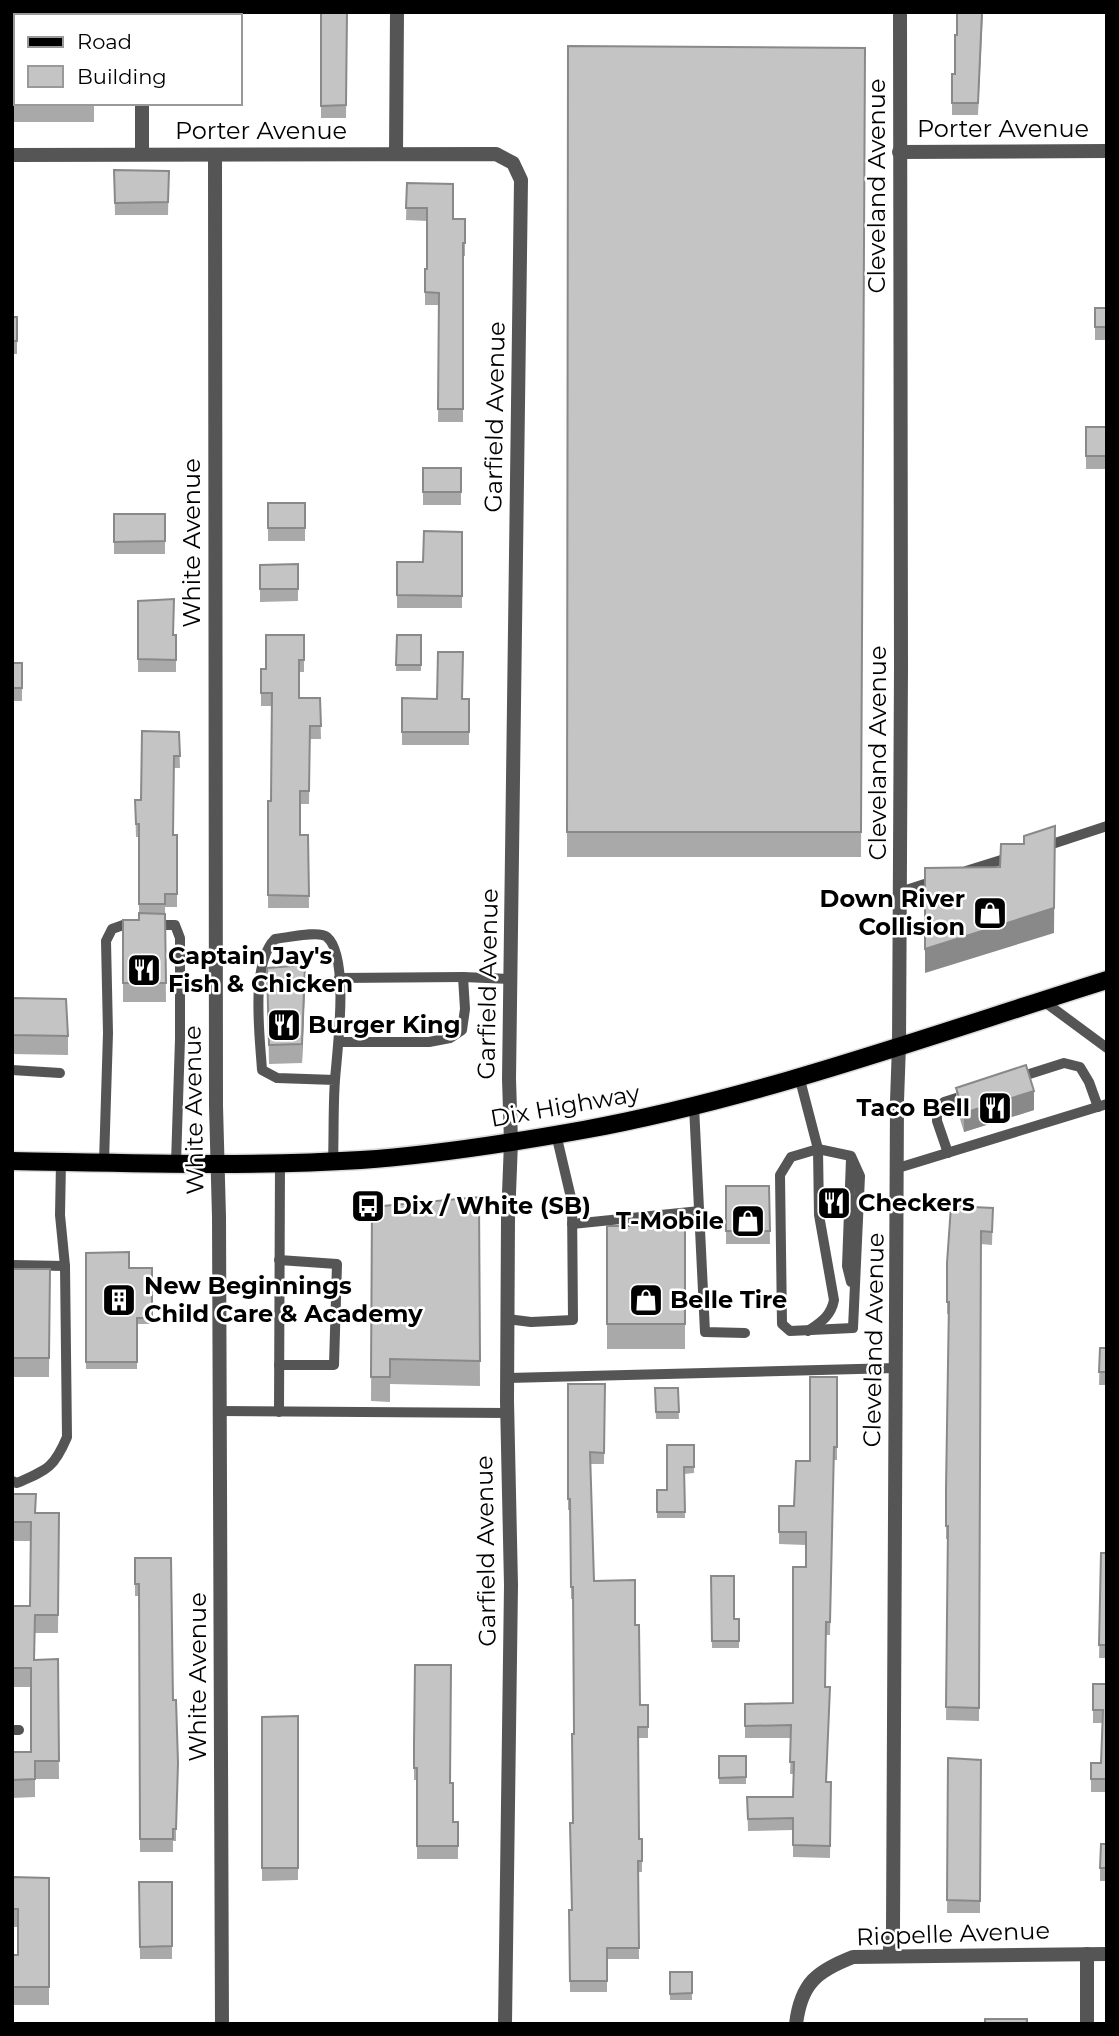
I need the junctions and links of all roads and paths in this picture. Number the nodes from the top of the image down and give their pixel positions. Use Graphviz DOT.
graph roads {
  1 [pos="397,12"];
  2 [pos="900,12"];
  3 [pos="142,105"];
  4 [pos="1107,151"];
  5 [pos="900,152"];
  6 [pos="396,153"];
  7 [pos="142,154"];
  8 [pos="12,155"];
  9 [pos="215,155"];
  10 [pos="508,159"];
  11 [pos="1107,826"];
  12 [pos="900,892"];
  13 [pos="463,977"];
  14 [pos="338,978"];
  15 [pos="511,979"];
  16 [pos="1107,980"];
  17 [pos="1042,1000"];
  18 [pos="339,1042"];
  19 [pos="899,1045"];
  20 [pos="1107,1048"];
  21 [pos="12,1070"];
  22 [pos="60,1073"];
  23 [pos="799,1076"];
  24 [pos="335,1080"];
  25 [pos="1004,1082"];
  26 [pos="980,1090"];
  27 [pos="1102,1105"];
  28 [pos="694,1106"];
  29 [pos="556,1135"];
  30 [pos="511,1142"];
  31 [pos="818,1149"];
  32 [pos="948,1153"];
  33 [pos="333,1160"];
  34 [pos="12,1161"];
  35 [pos="61,1162"];
  36 [pos="104,1162"];
  37 [pos="280,1162"];
  38 [pos="176,1163"];
  39 [pos="217,1163"];
  40 [pos="898,1168"];
  41 [pos="700,1211"];
  42 [pos="572,1224"];
  43 [pos="279,1260"];
  44 [pos="12,1265"];
  45 [pos="65,1266"];
  46 [pos="508,1319"];
  47 [pos="808,1331"];
  48 [pos="745,1333"];
  49 [pos="279,1366"];
  50 [pos="896,1368"];
  51 [pos="507,1378"];
  52 [pos="220,1411"];
  53 [pos="279,1412"];
  54 [pos="507,1413"];
  55 [pos="12,1480"];
  56 [pos="1087,1954"];
  57 [pos="1107,1954"];
  58 [pos="889,1955"];
  59 [pos="222,2024"];
  60 [pos="505,2024"];
  61 [pos="796,2024"];
  62 [pos="1087,2024"];
  1 -- 6 [label="street"];
  2 -- 5 [label="street, Cleveland Avenue"];
  3 -- 7 [label="street"];
  4 -- 5 [label="street, Porter Avenue"];
  5 -- 12 [label="street, Cleveland Avenue"];
  6 -- 9 [label="street, Porter Avenue"];
  6 -- 10 [label="street, Porter Avenue"];
  7 -- 8 [label="street, Porter Avenue"];
  7 -- 9 [label="street, Porter Avenue"];
  9 -- 39 [label="street, White Avenue"];
  10 -- 15 [label="street, Garfield Avenue"];
  11 -- 12 [label="lane"];
  12 -- 19 [label="street, Cleveland Avenue"];
  13 -- 14 [label="lane"];
  13 -- 15 [label="lane"];
  13 -- 18 [label="lane"];
  14 -- 18 [label="lane"];
  14 -- 24 [label="lane"];
  15 -- 30 [label="street, Garfield Avenue"];
  16 -- 17 [label="main road, Dix Highway"];
  17 -- 19 [label="main road, Dix Highway"];
  17 -- 20 [label="lane"];
  18 -- 24 [label="lane"];
  19 -- 23 [label="main road, Dix Highway"];
  19 -- 40 [label="street, Cleveland Avenue"];
  21 -- 22 [label="lane"];
  23 -- 28 [label="main road, Dix Highway"];
  23 -- 31 [label="lane"];
  24 -- 33 [label="lane"];
  25 -- 27 [label="lane"];
  26 -- 32 [label="lane"];
  27 -- 32 [label="lane"];
  28 -- 29 [label="main road, Dix Highway"];
  28 -- 41 [label="lane"];
  29 -- 30 [label="main road, Dix Highway"];
  29 -- 42 [label="lane"];
  30 -- 33 [label="main road, Dix Highway"];
  30 -- 46 [label="street, Garfield Avenue"];
  31 -- 47 [label="lane"];
  31 -- 47 [label="lane"];
  31 -- 47 [label="lane"];
  32 -- 40 [label="lane"];
  33 -- 37 [label="main road, Dix Highway"];
  34 -- 35 [label="main road, Dix Highway"];
  35 -- 36 [label="main road, Dix Highway"];
  35 -- 45 [label="lane"];
  36 -- 38 [label="main road, Dix Highway"];
  36 -- 38 [label="lane"];
  37 -- 39 [label="main road, Dix Highway"];
  37 -- 43 [label="lane"];
  38 -- 39 [label="main road, Dix Highway"];
  39 -- 52 [label="street, White Avenue"];
  40 -- 50 [label="street, Cleveland Avenue"];
  41 -- 42 [label="lane"];
  41 -- 48 [label="lane"];
  42 -- 46 [label="lane"];
  43 -- 49 [label="lane"];
  43 -- 49 [label="lane"];
  44 -- 45 [label="lane"];
  45 -- 55 [label="lane"];
  46 -- 51 [label="street, Garfield Avenue"];
  49 -- 53 [label="lane"];
  50 -- 51 [label="lane"];
  50 -- 58 [label="street, Cleveland Avenue"];
  51 -- 54 [label="street, Garfield Avenue"];
  52 -- 53 [label="lane"];
  52 -- 59 [label="street, White Avenue"];
  53 -- 54 [label="lane"];
  54 -- 60 [label="street, Garfield Avenue"];
  56 -- 57 [label="street, Riopelle Avenue"];
  56 -- 58 [label="street, Riopelle Avenue"];
  56 -- 62 [label="street"];
  58 -- 61 [label="street, Riopelle Avenue"];
}
